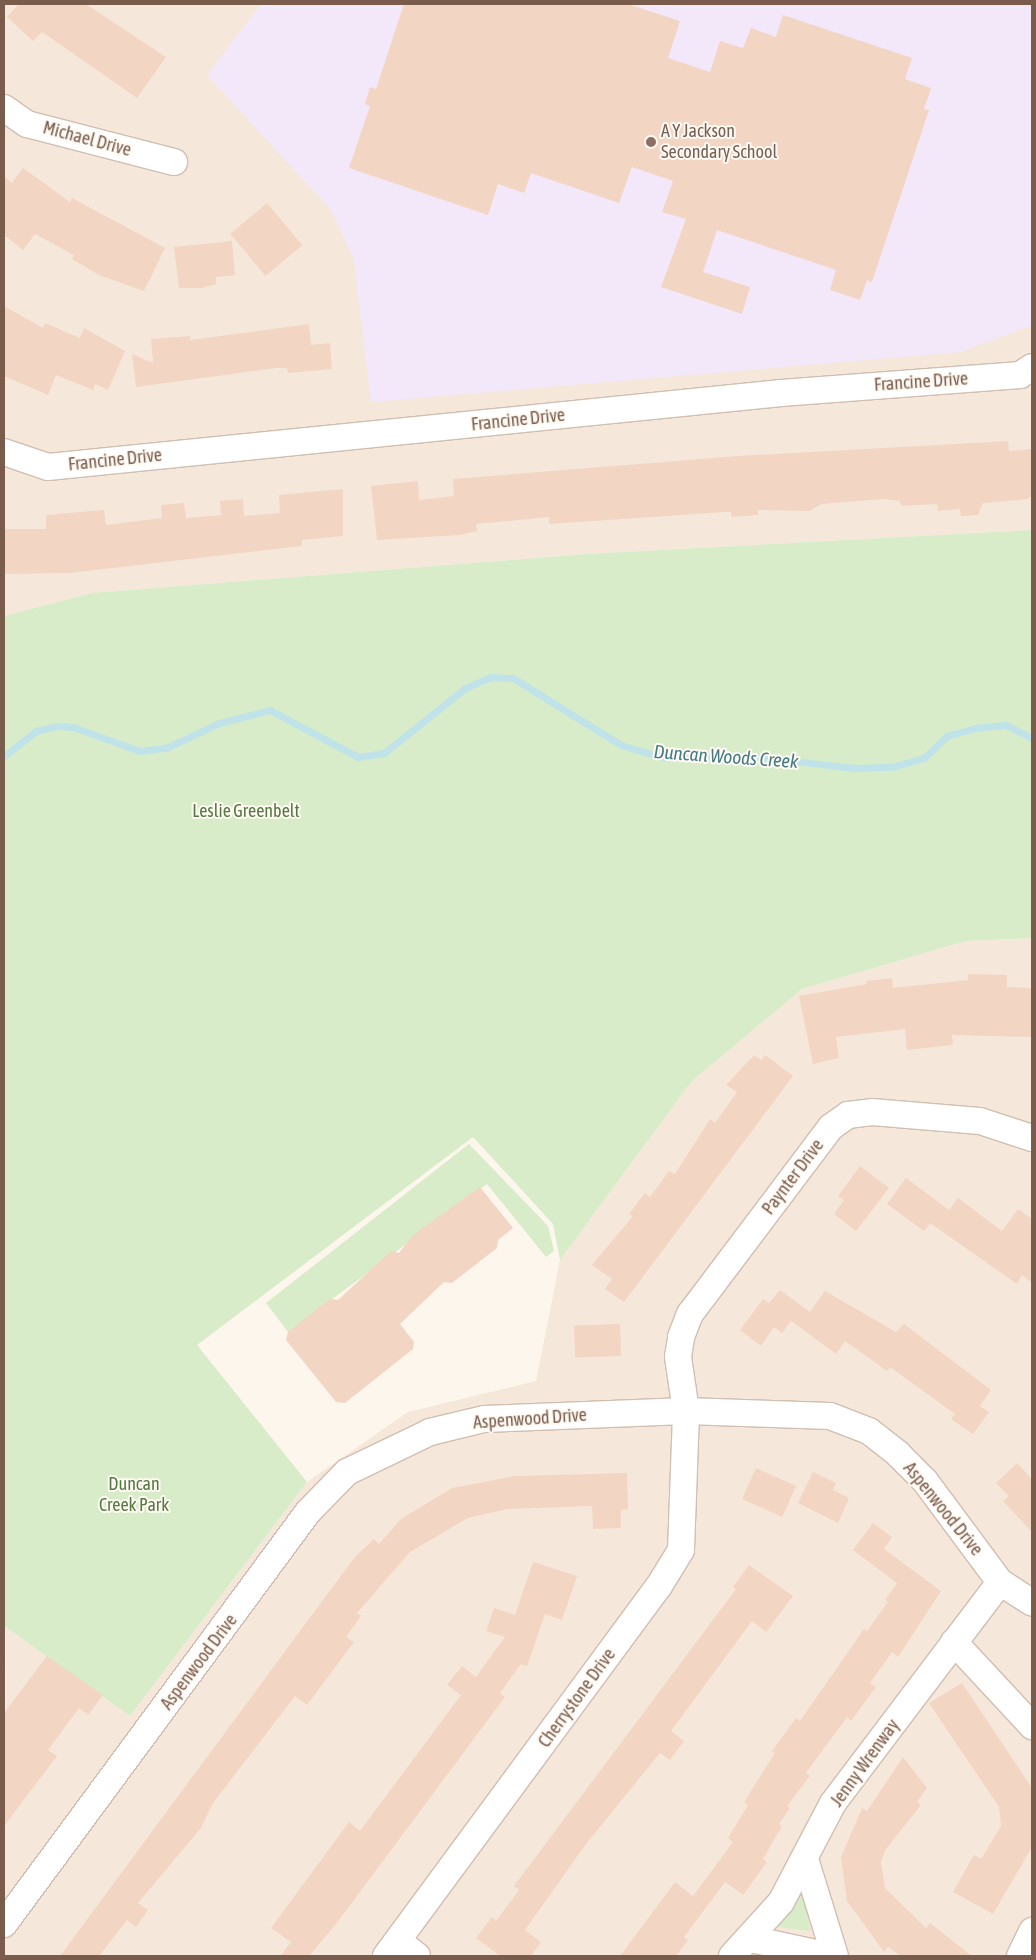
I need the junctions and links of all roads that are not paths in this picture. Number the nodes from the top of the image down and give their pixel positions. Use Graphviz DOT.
graph roads {
  1 [pos="4,108"];
  2 [pos="174,162"];
  3 [pos="1032,367"];
  4 [pos="4,452"];
  5 [pos="1032,1138"];
  6 [pos="686,1411"];
  7 [pos="1000,1582"];
  8 [pos="1032,1603"];
  9 [pos="954,1642"];
  10 [pos="1032,1726"];
  11 [pos="806,1862"];
  12 [pos="4,1924"];
  13 [pos="1032,1931"];
  14 [pos="751,1939"];
  15 [pos="400,1951"];
  16 [pos="732,1956"];
  17 [pos="829,1956"];
  18 [pos="835,1956"];
  19 [pos="1020,1956"];
  1 -- 2 [label="street, Michael Drive"];
  3 -- 4 [label="street, Francine Drive"];
  5 -- 6 [label="street, Paynter Drive"];
  6 -- 7 [label="street, Aspenwood Drive"];
  6 -- 12 [label="street, Aspenwood Drive"];
  6 -- 15 [label="street, Cherrystone Drive"];
  7 -- 8 [label="street, Aspenwood Drive"];
  7 -- 9 [label="street, Jenny Wrenway"];
  9 -- 10 [label="street"];
  9 -- 11 [label="street, Jenny Wrenway"];
  11 -- 14 [label="street, Jenny Wrenway"];
  11 -- 18 [label="street"];
  13 -- 19 [label="street"];
  14 -- 16 [label="street, Jenny Wrenway"];
  14 -- 17 [label="street"];
}
